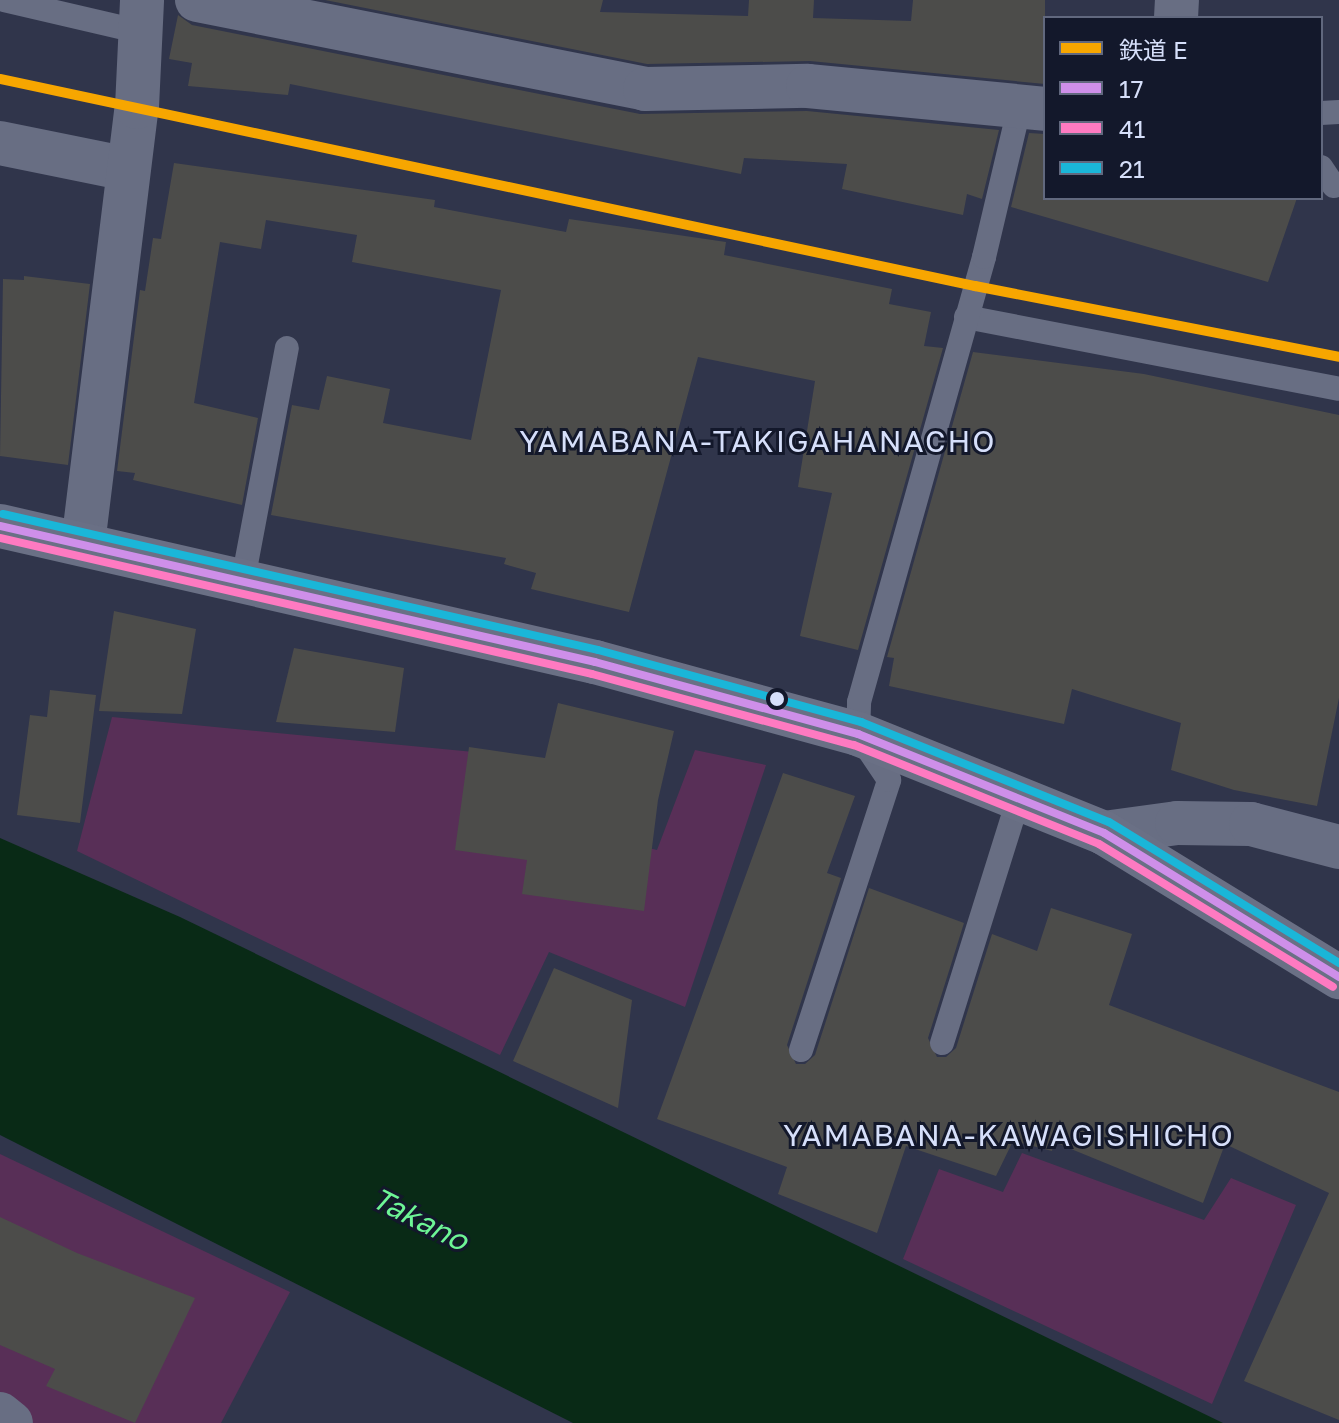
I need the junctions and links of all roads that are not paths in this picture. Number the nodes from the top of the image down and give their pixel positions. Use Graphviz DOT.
graph roads {
  1 [pos="4,0"];
  2 [pos="197,0"];
  3 [pos="142,16"];
  4 [pos="1032,109"];
  5 [pos="0,143"];
  6 [pos="128,169"];
  7 [pos="966,317"];
  8 [pos="287,348"];
  9 [pos="1339,389"];
  10 [pos="0,526"];
  11 [pos="83,544"];
  12 [pos="243,580"];
  13 [pos="858,734"];
  14 [pos="1019,798"];
  15 [pos="1104,833"];
  16 [pos="1339,847"];
  17 [pos="1339,977"];
  18 [pos="942,1043"];
  19 [pos="801,1050"];
  20 [pos="0,1414"];
  21 [pos="11,1423"];
  1 -- 3 [label="lane"];
  2 -- 4 [label="street"];
  3 -- 6 [label="street"];
  4 -- 7 [label="lane"];
  5 -- 6 [label="street"];
  6 -- 11 [label="street"];
  7 -- 9 [label="lane"];
  7 -- 13 [label="lane"];
  8 -- 12 [label="lane"];
  10 -- 11 [label="highway"];
  11 -- 12 [label="highway"];
  12 -- 13 [label="highway"];
  13 -- 14 [label="highway"];
  13 -- 19 [label="lane"];
  14 -- 15 [label="highway"];
  14 -- 18 [label="lane"];
  15 -- 16 [label="street"];
  15 -- 17 [label="highway"];
  20 -- 21 [label="street"];
}
